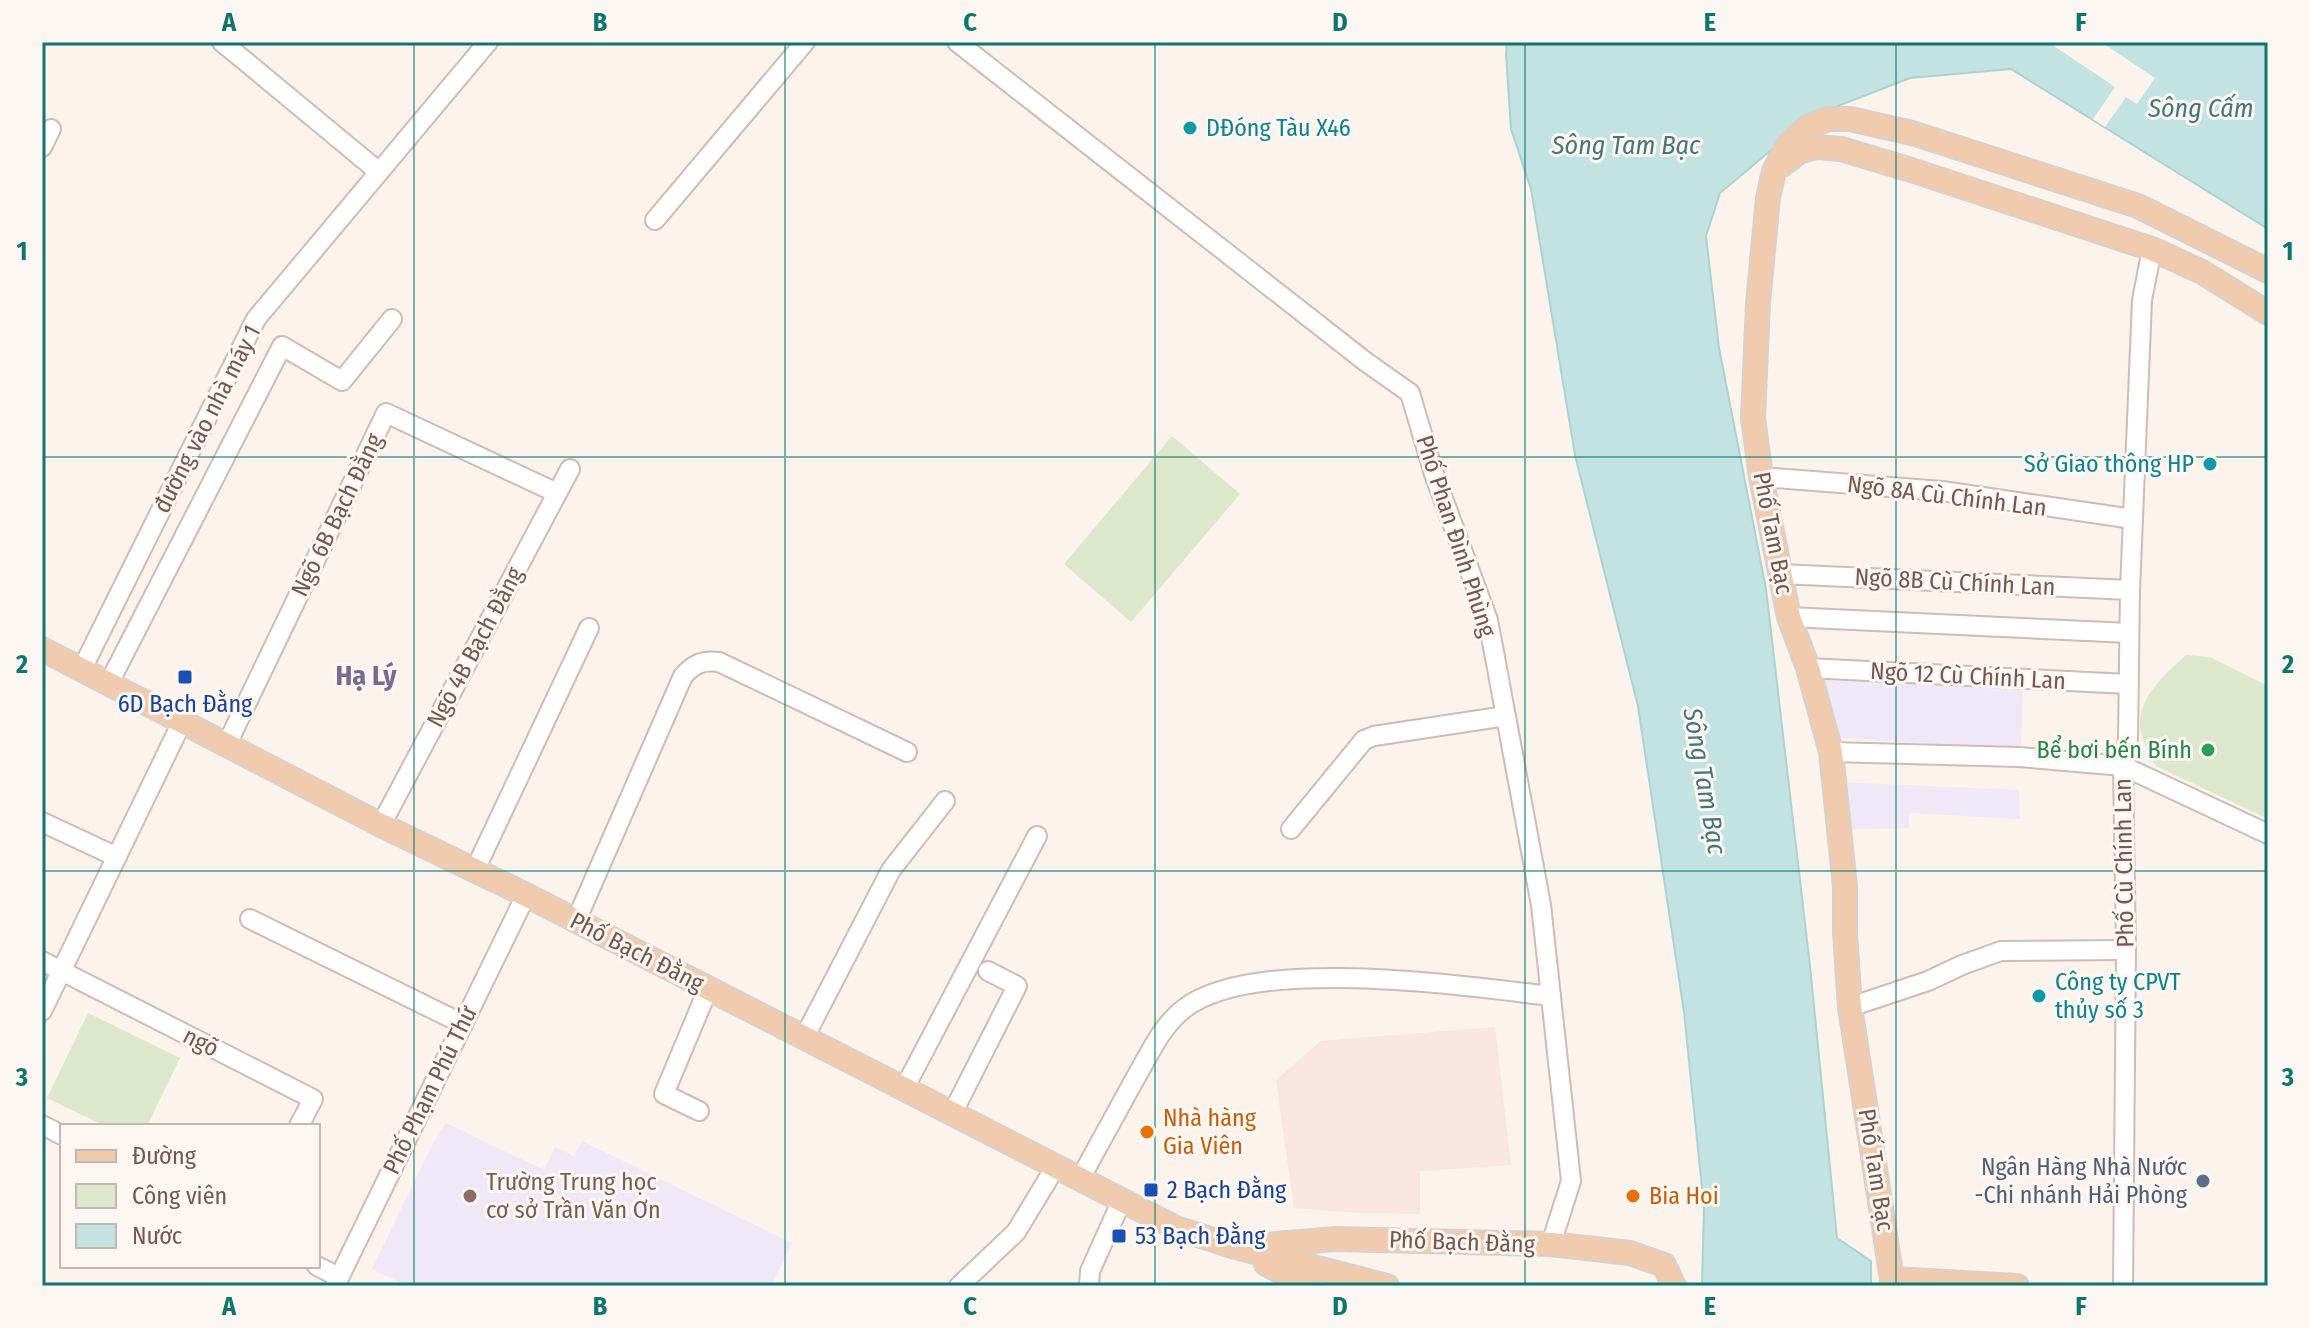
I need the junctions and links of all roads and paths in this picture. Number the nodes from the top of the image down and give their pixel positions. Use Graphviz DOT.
graph roads {
  1 [pos="222,42"];
  2 [pos="488,42"];
  3 [pos="805,42"];
  4 [pos="957,42"];
  5 [pos="51,129"];
  6 [pos="42,147"];
  7 [pos="1774,171"];
  8 [pos="379,172"];
  9 [pos="655,220"];
  10 [pos="2152,249"];
  11 [pos="2268,271"];
  12 [pos="2268,313"];
  13 [pos="392,319"];
  14 [pos="570,469"];
  15 [pos="1761,477"];
  16 [pos="557,493"];
  17 [pos="2133,519"];
  18 [pos="1780,574"];
  19 [pos="2130,590"];
  20 [pos="1789,617"];
  21 [pos="589,628"];
  22 [pos="2129,633"];
  23 [pos="42,649"];
  24 [pos="1808,668"];
  25 [pos="82,669"];
  26 [pos="109,683"];
  27 [pos="2129,684"];
  28 [pos="1506,716"];
  29 [pos="182,722"];
  30 [pos="227,744"];
  31 [pos="907,752"];
  32 [pos="1831,752"];
  33 [pos="2123,766"];
  34 [pos="945,801"];
  35 [pos="42,822"];
  36 [pos="381,825"];
  37 [pos="1291,829"];
  38 [pos="2268,834"];
  39 [pos="1037,836"];
  40 [pos="117,857"];
  41 [pos="475,870"];
  42 [pos="526,895"];
  43 [pos="250,919"];
  44 [pos="576,921"];
  45 [pos="2126,950"];
  46 [pos="42,961"];
  47 [pos="988,971"];
  48 [pos="61,972"];
  49 [pos="708,989"];
  50 [pos="1551,996"];
  51 [pos="1850,1007"];
  52 [pos="42,1011"];
  53 [pos="463,1024"];
  54 [pos="804,1038"];
  55 [pos="904,1089"];
  56 [pos="699,1111"];
  57 [pos="952,1114"];
  58 [pos="300,1124"];
  59 [pos="42,1125"];
  60 [pos="60,1134"];
  61 [pos="1056,1166"];
  62 [pos="1080,1179"];
  63 [pos="1122,1200"];
  64 [pos="1551,1244"];
  65 [pos="1235,1247"];
  66 [pos="320,1268"];
  67 [pos="337,1282"];
  68 [pos="1893,1282"];
  69 [pos="959,1286"];
  70 [pos="1089,1286"];
  71 [pos="1308,1286"];
  72 [pos="1387,1286"];
  73 [pos="1674,1286"];
  74 [pos="2017,1286"];
  75 [pos="2123,1286"];
  1 -- 8 [label="street"];
  2 -- 8 [label="street, đường vào nhà máy 1"];
  3 -- 9 [label="street"];
  4 -- 28 [label="street, Phố Phan Đình Phùng"];
  5 -- 6 [label="street"];
  7 -- 10 [label="main road"];
  7 -- 11 [label="main road"];
  7 -- 15 [label="main road, Phố Tam Bạc"];
  8 -- 25 [label="street, đường vào nhà máy 1"];
  10 -- 12 [label="main road"];
  10 -- 17 [label="street, Phố Cù Chính Lan"];
  13 -- 26 [label="street"];
  14 -- 16 [label="street, Ngõ 4B Bạch Đằng"];
  15 -- 17 [label="street, Ngõ 8A Cù Chính Lan"];
  15 -- 18 [label="main road, Phố Tam Bạc"];
  16 -- 30 [label="street, Ngõ 6B Bạch Đằng"];
  16 -- 36 [label="street, Ngõ 4B Bạch Đằng"];
  17 -- 19 [label="street, Phố Cù Chính Lan"];
  18 -- 19 [label="street, Ngõ 8B Cù Chính Lan"];
  18 -- 20 [label="main road, Phố Tam Bạc"];
  19 -- 22 [label="street, Phố Cù Chính Lan"];
  20 -- 22 [label="street"];
  20 -- 24 [label="main road, Phố Tam Bạc"];
  21 -- 41 [label="street"];
  22 -- 27 [label="street, Phố Cù Chính Lan"];
  23 -- 25 [label="main road, Phố Bạch Đằng"];
  24 -- 27 [label="street, Ngõ 12 Cù Chính Lan"];
  24 -- 32 [label="main road, Phố Tam Bạc"];
  25 -- 26 [label="main road, Phố Bạch Đằng"];
  26 -- 29 [label="main road, Phố Bạch Đằng"];
  27 -- 33 [label="street, Phố Cù Chính Lan"];
  28 -- 37 [label="street"];
  28 -- 50 [label="street, Phố Phan Đình Phùng"];
  29 -- 30 [label="main road, Phố Bạch Đằng"];
  29 -- 40 [label="street"];
  30 -- 36 [label="main road, Phố Bạch Đằng"];
  31 -- 44 [label="street"];
  32 -- 33 [label="street"];
  32 -- 51 [label="main road, Phố Tam Bạc"];
  33 -- 38 [label="street"];
  33 -- 45 [label="street, Phố Cù Chính Lan"];
  34 -- 54 [label="street"];
  35 -- 40 [label="street"];
  36 -- 41 [label="main road, Phố Bạch Đằng"];
  39 -- 55 [label="street"];
  40 -- 48 [label="street"];
  41 -- 42 [label="main road, Phố Bạch Đằng"];
  42 -- 44 [label="main road, Phố Bạch Đằng"];
  42 -- 53 [label="street, Phố Phạm Phú Thứ"];
  43 -- 53 [label="street"];
  44 -- 49 [label="main road, Phố Bạch Đằng"];
  45 -- 51 [label="street"];
  45 -- 75 [label="street, Phố Cù Chính Lan"];
  46 -- 48 [label="street, ngõ"];
  47 -- 57 [label="street"];
  48 -- 52 [label="street"];
  48 -- 58 [label="street, ngõ"];
  49 -- 54 [label="main road, Phố Bạch Đằng"];
  49 -- 56 [label="street"];
  50 -- 62 [label="street"];
  50 -- 64 [label="street, Phố Phan Đình Phùng"];
  51 -- 68 [label="main road, Phố Tam Bạc"];
  53 -- 67 [label="street, Phố Phạm Phú Thứ"];
  54 -- 55 [label="main road, Phố Bạch Đằng"];
  55 -- 57 [label="main road, Phố Bạch Đằng"];
  57 -- 61 [label="main road, Phố Bạch Đằng"];
  59 -- 60 [label="street"];
  61 -- 62 [label="main road, Phố Bạch Đằng"];
  61 -- 69 [label="street"];
  62 -- 63 [label="main road, Phố Bạch Đằng"];
  63 -- 65 [label="main road, Phố Bạch Đằng"];
  63 -- 70 [label="street"];
  64 -- 65 [label="main road, Phố Bạch Đằng"];
  64 -- 73 [label="main road, Phố Bạch Đằng"];
  65 -- 71 [label="main road, Phố Bạch Đằng"];
  65 -- 72 [label="main road, Phố Bạch Đằng"];
  66 -- 67 [label="street"];
  68 -- 74 [label="main road"];
}
